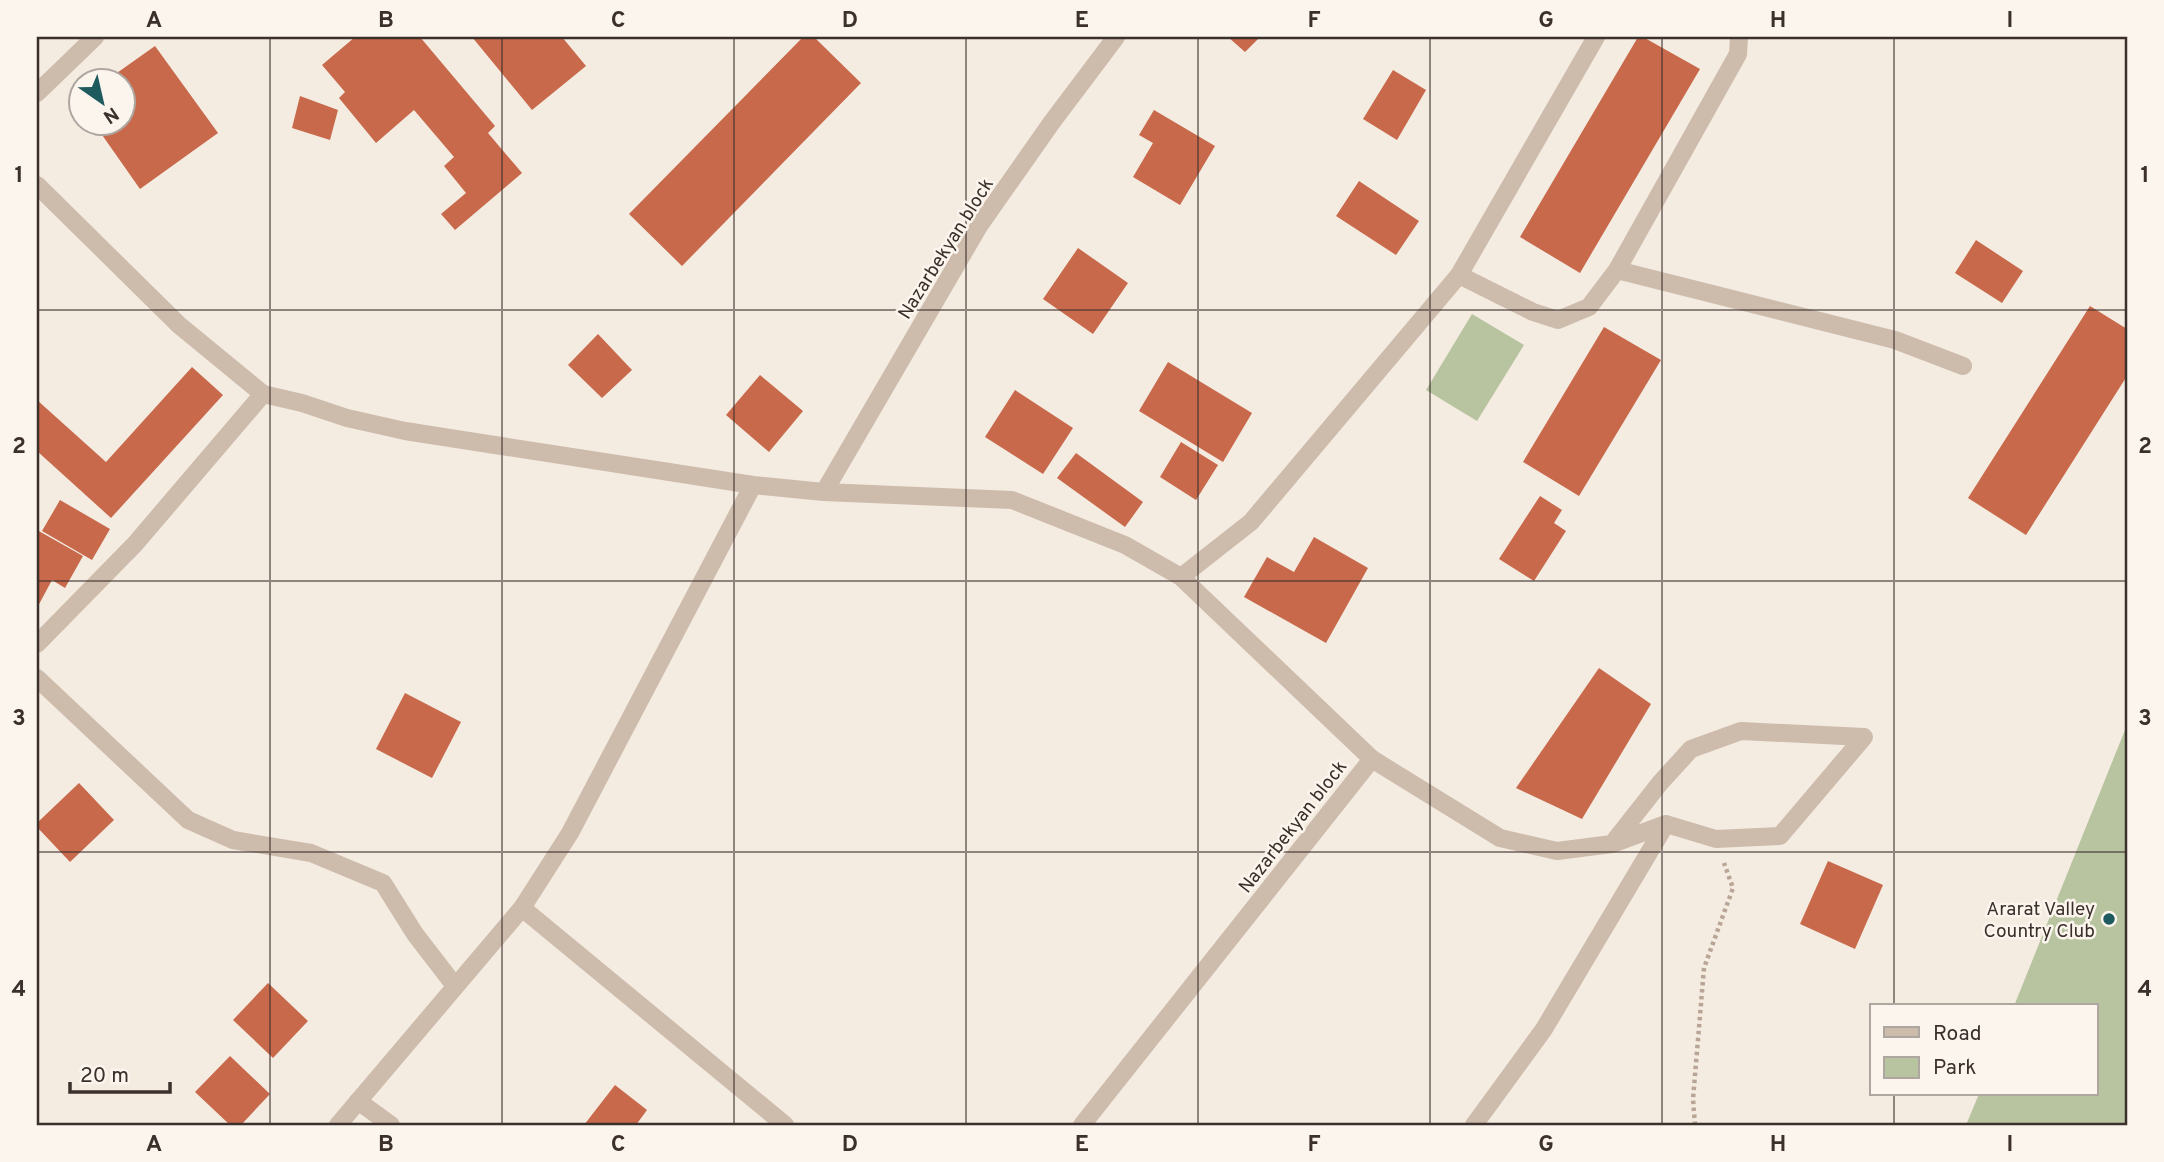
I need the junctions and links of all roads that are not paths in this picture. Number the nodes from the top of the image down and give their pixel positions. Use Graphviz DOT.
graph roads {
  1 [pos="95,37"];
  2 [pos="1116,37"];
  3 [pos="1596,37"];
  4 [pos="1739,37"];
  5 [pos="37,93"];
  6 [pos="37,185"];
  7 [pos="1617,270"];
  8 [pos="1459,275"];
  9 [pos="1963,366"];
  10 [pos="262,394"];
  11 [pos="753,485"];
  12 [pos="824,492"];
  13 [pos="1181,578"];
  14 [pos="37,644"];
  15 [pos="37,678"];
  16 [pos="1372,759"];
  17 [pos="1667,824"];
  18 [pos="1612,844"];
  19 [pos="522,908"];
  20 [pos="455,986"];
  21 [pos="358,1101"];
  22 [pos="338,1125"];
  23 [pos="391,1125"];
  24 [pos="785,1125"];
  25 [pos="1082,1125"];
  26 [pos="1474,1125"];
  1 -- 5 [label="street"];
  2 -- 12 [label="street, Nazarbekyan block"];
  3 -- 8 [label="street"];
  4 -- 7 [label="street"];
  6 -- 10 [label="street"];
  7 -- 8 [label="street"];
  7 -- 9 [label="street"];
  8 -- 13 [label="street"];
  10 -- 11 [label="street, Nazarbekyan block"];
  10 -- 14 [label="street"];
  11 -- 12 [label="street, Nazarbekyan block"];
  11 -- 19 [label="street"];
  12 -- 13 [label="street, Nazarbekyan block"];
  13 -- 16 [label="street, Nazarbekyan block"];
  15 -- 20 [label="street"];
  16 -- 18 [label="street"];
  16 -- 25 [label="street, Nazarbekyan block"];
  17 -- 18 [label="street"];
  17 -- 18 [label="street"];
  17 -- 26 [label="street"];
  19 -- 20 [label="street"];
  19 -- 24 [label="street"];
  20 -- 21 [label="street"];
  21 -- 22 [label="street"];
  21 -- 23 [label="street"];
}
